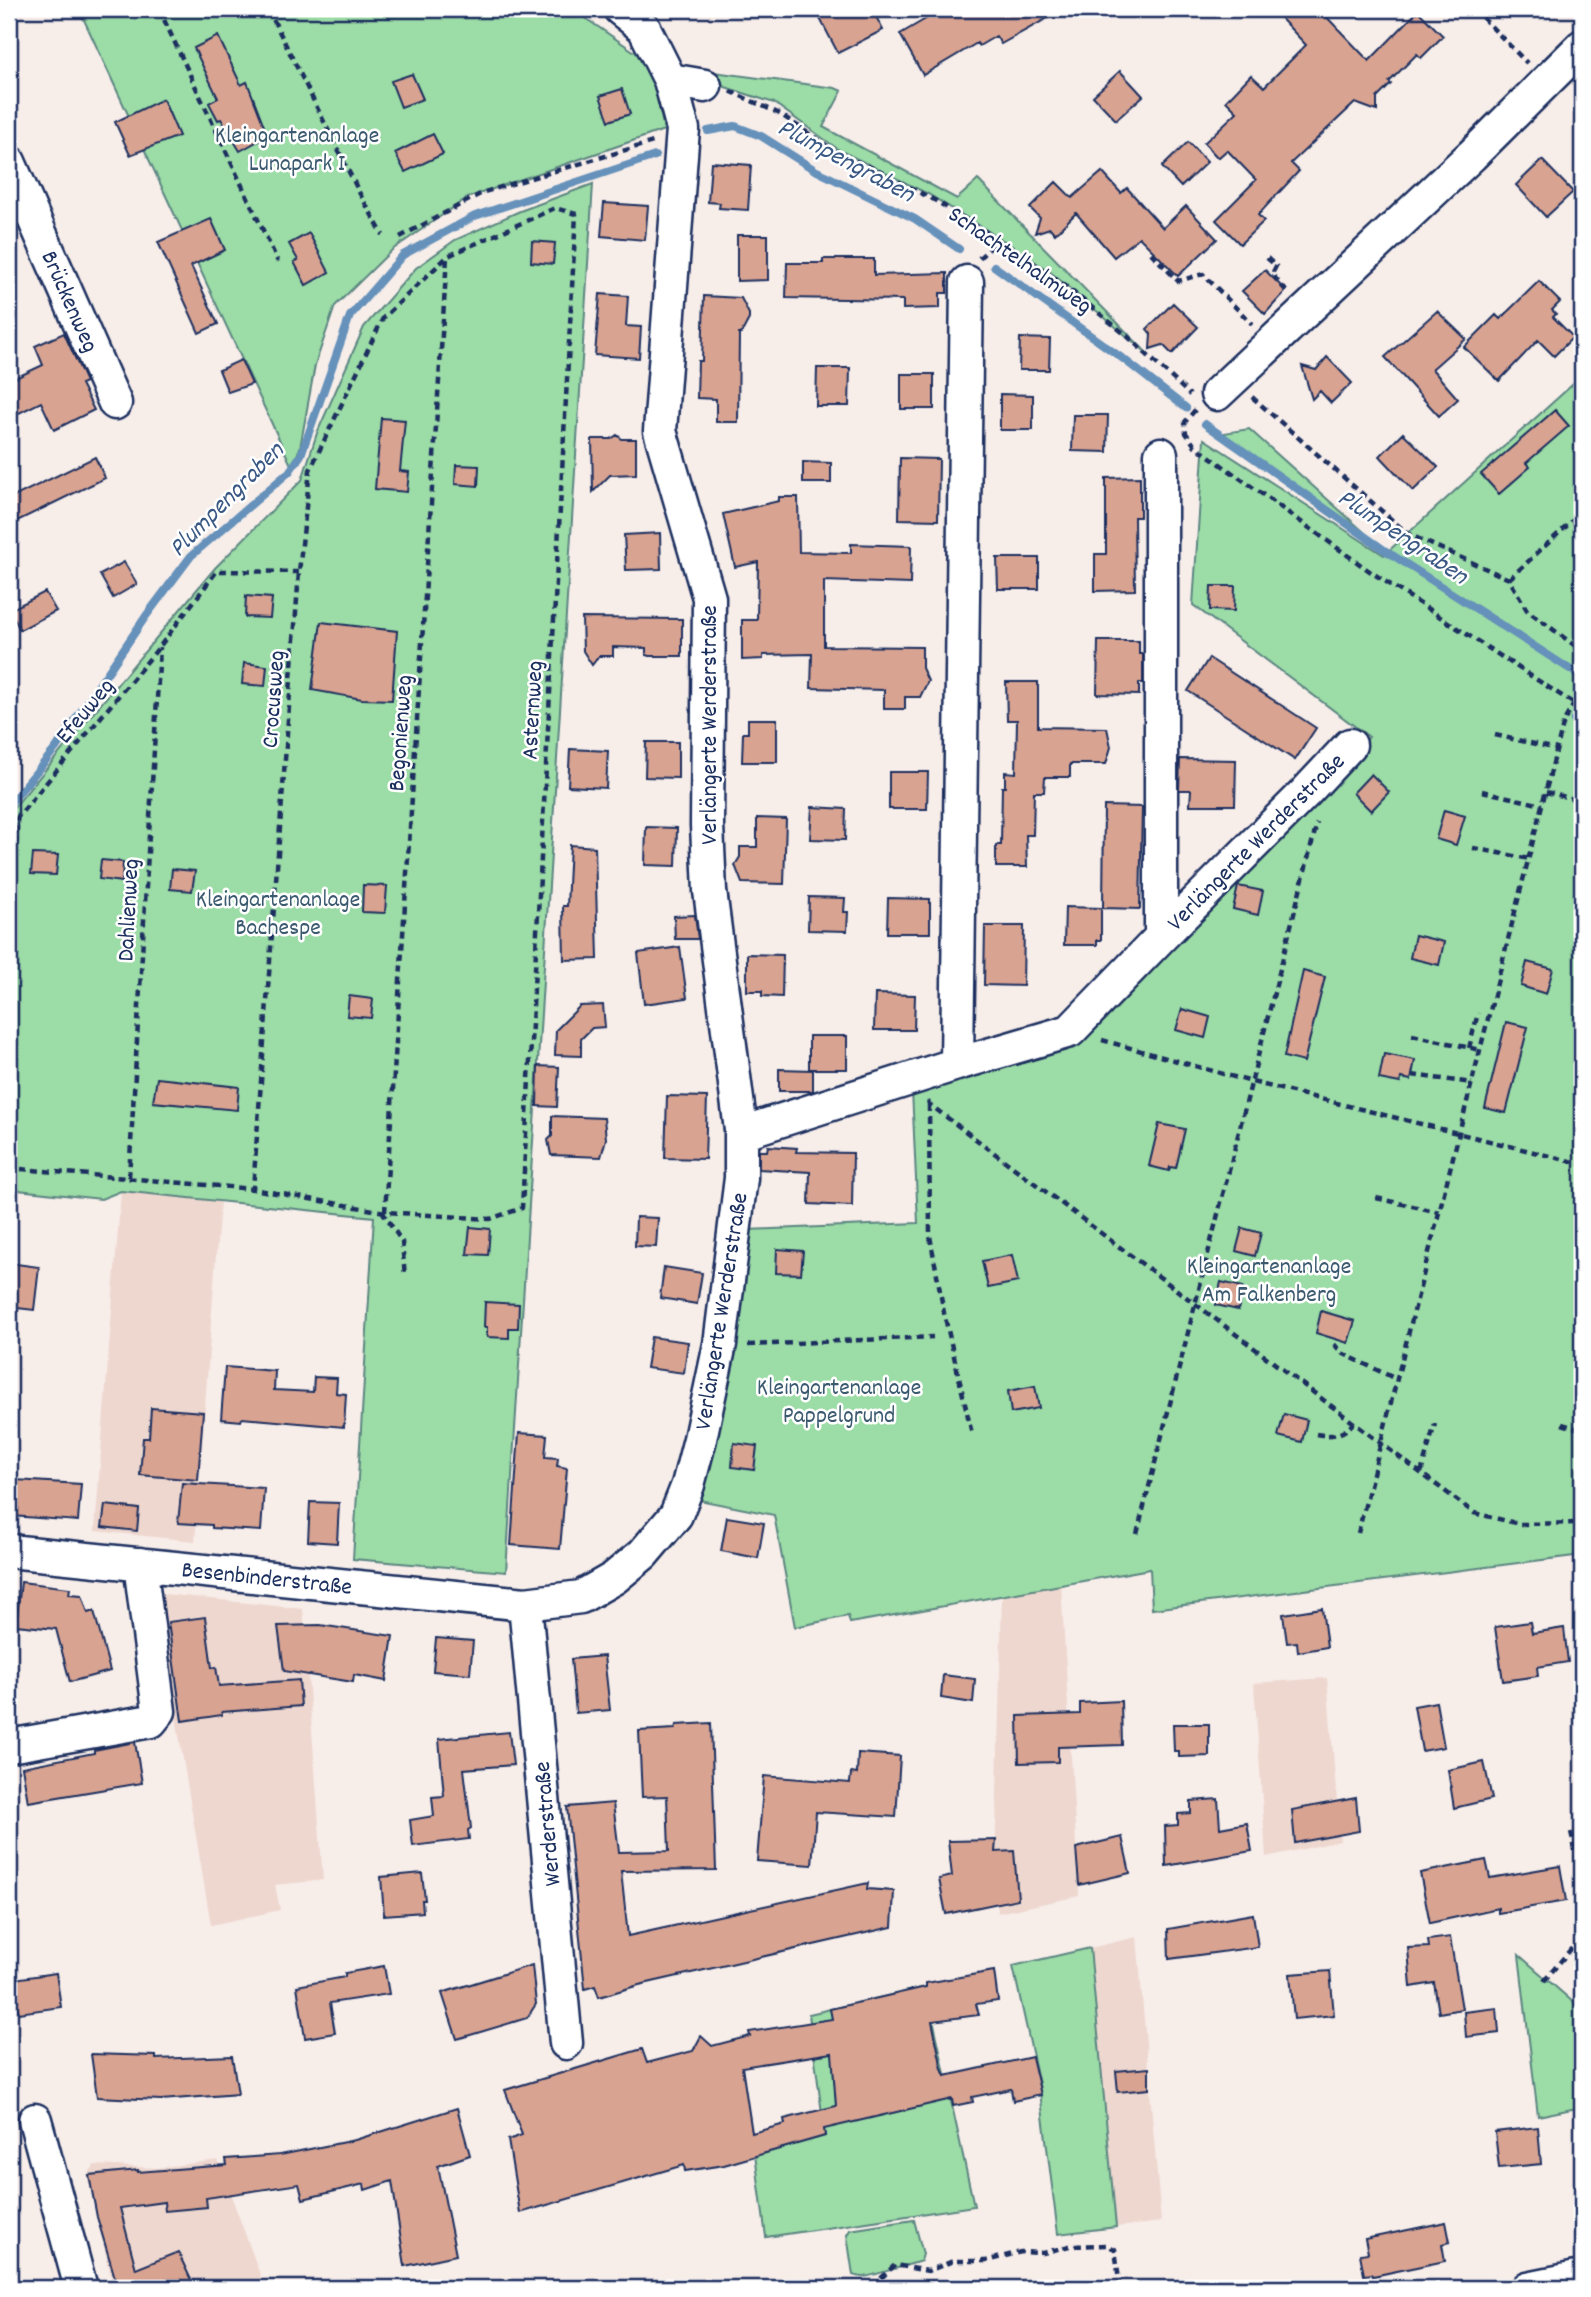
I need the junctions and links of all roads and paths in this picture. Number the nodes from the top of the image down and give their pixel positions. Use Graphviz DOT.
graph roads {
  1 [pos="159,9"];
  2 [pos="268,9"];
  3 [pos="620,9"];
  4 [pos="1474,9"];
  5 [pos="1582,46"];
  6 [pos="1532,69"];
  7 [pos="670,80"];
  8 [pos="705,86"];
  9 [pos="682,134"];
  10 [pos="9,162"];
  11 [pos="383,235"];
  12 [pos="400,237"];
  13 [pos="1151,253"];
  14 [pos="447,256"];
  15 [pos="1267,258"];
  16 [pos="278,262"];
  17 [pos="967,282"];
  18 [pos="1295,300"];
  19 [pos="1257,329"];
  20 [pos="1210,395"];
  21 [pos="115,402"];
  22 [pos="1161,454"];
  23 [pos="1582,512"];
  24 [pos="299,572"];
  25 [pos="1509,579"];
  26 [pos="160,646"];
  27 [pos="1582,651"];
  28 [pos="1574,704"];
  29 [pos="1582,709"];
  30 [pos="1494,736"];
  31 [pos="1350,745"];
  32 [pos="1557,749"];
  33 [pos="1482,791"];
  34 [pos="1546,792"];
  35 [pos="1306,793"];
  36 [pos="1582,801"];
  37 [pos="1542,805"];
  38 [pos="1472,849"];
  39 [pos="1530,859"];
  40 [pos="1161,937"];
  41 [pos="9,965"];
  42 [pos="1478,1013"];
  43 [pos="1070,1031"];
  44 [pos="1412,1035"];
  45 [pos="1469,1048"];
  46 [pos="1480,1050"];
  47 [pos="957,1064"];
  48 [pos="1412,1075"];
  49 [pos="1252,1082"];
  50 [pos="1472,1083"];
  51 [pos="926,1090"];
  52 [pos="741,1130"];
  53 [pos="1459,1132"];
  54 [pos="1582,1164"];
  55 [pos="9,1168"];
  56 [pos="129,1177"];
  57 [pos="253,1189"];
  58 [pos="1376,1198"];
  59 [pos="384,1212"];
  60 [pos="1439,1212"];
  61 [pos="405,1276"];
  62 [pos="1195,1302"];
  63 [pos="933,1337"];
  64 [pos="720,1344"];
  65 [pos="1334,1344"];
  66 [pos="1398,1380"];
  67 [pos="1354,1422"];
  68 [pos="1435,1424"];
  69 [pos="1562,1424"];
  70 [pos="1582,1430"];
  71 [pos="972,1433"];
  72 [pos="1316,1434"];
  73 [pos="1382,1443"];
  74 [pos="1421,1473"];
  75 [pos="1582,1516"];
  76 [pos="1581,1523"];
  77 [pos="1137,1534"];
  78 [pos="1358,1534"];
  79 [pos="9,1551"];
  80 [pos="140,1564"];
  81 [pos="525,1604"];
  82 [pos="9,1746"];
  83 [pos="1571,1832"];
  84 [pos="1582,1878"];
  85 [pos="1582,1907"];
  86 [pos="1544,1981"];
  87 [pos="566,2043"];
  88 [pos="34,2120"];
  89 [pos="1582,2277"];
  90 [pos="81,2288"];
  91 [pos="835,2288"];
  92 [pos="1120,2288"];
  93 [pos="1528,2288"];
  1 -- 16 [label="path"];
  2 -- 11 [label="path"];
  3 -- 7 [label="street, Verlängerte Werderstraße"];
  4 -- 6 [label="path"];
  5 -- 20 [label="street"];
  7 -- 8 [label="street"];
  7 -- 9 [label="street, Verlängerte Werderstraße"];
  8 -- 20 [label="path, Schachtelhalmweg"];
  9 -- 12 [label="path"];
  9 -- 52 [label="street, Verlängerte Werderstraße"];
  10 -- 21 [label="street, Brückenweg"];
  13 -- 19 [label="path"];
  14 -- 24 [label="path, Crocusweg"];
  14 -- 59 [label="path, Begonienweg"];
  14 -- 59 [label="path, Asternweg"];
  15 -- 18 [label="path"];
  17 -- 47 [label="street"];
  20 -- 25 [label="path, Schachtelhalmweg"];
  20 -- 28 [label="path"];
  22 -- 40 [label="street, Verlängerte Werderstraße"];
  23 -- 25 [label="path"];
  24 -- 26 [label="path, Efeuweg"];
  24 -- 57 [label="path, Crocusweg"];
  25 -- 27 [label="path"];
  26 -- 41 [label="path, Efeuweg"];
  26 -- 56 [label="path, Dahlienweg"];
  28 -- 29 [label="path"];
  28 -- 32 [label="path"];
  30 -- 32 [label="path"];
  31 -- 35 [label="street, Verlängerte Werderstraße"];
  32 -- 34 [label="path"];
  33 -- 37 [label="path"];
  34 -- 36 [label="path"];
  34 -- 37 [label="path"];
  35 -- 40 [label="street, Verlängerte Werderstraße"];
  35 -- 49 [label="path"];
  37 -- 39 [label="path"];
  38 -- 39 [label="path"];
  39 -- 46 [label="path"];
  40 -- 43 [label="street, Verlängerte Werderstraße"];
  42 -- 45 [label="path"];
  43 -- 47 [label="street, Verlängerte Werderstraße"];
  43 -- 49 [label="path"];
  44 -- 45 [label="path"];
  45 -- 46 [label="path"];
  46 -- 50 [label="path"];
  47 -- 51 [label="street, Verlängerte Werderstraße"];
  48 -- 50 [label="path"];
  49 -- 53 [label="path"];
  49 -- 62 [label="path"];
  50 -- 53 [label="path"];
  51 -- 52 [label="street, Verlängerte Werderstraße"];
  51 -- 62 [label="path"];
  51 -- 71 [label="path"];
  52 -- 64 [label="street, Verlängerte Werderstraße"];
  53 -- 54 [label="path"];
  53 -- 60 [label="path"];
  55 -- 56 [label="path"];
  56 -- 57 [label="path"];
  57 -- 59 [label="path"];
  58 -- 60 [label="path"];
  59 -- 61 [label="path"];
  60 -- 66 [label="path"];
  62 -- 67 [label="path"];
  62 -- 77 [label="path"];
  63 -- 64 [label="path"];
  64 -- 81 [label="street, Verlängerte Werderstraße"];
  65 -- 66 [label="path"];
  66 -- 73 [label="path"];
  67 -- 72 [label="path"];
  67 -- 73 [label="path"];
  68 -- 74 [label="path"];
  69 -- 70 [label="path"];
  73 -- 74 [label="path"];
  73 -- 78 [label="path"];
  74 -- 76 [label="path"];
  75 -- 76 [label="path"];
  79 -- 80 [label="street, Besenbinderstraße"];
  80 -- 81 [label="street, Besenbinderstraße"];
  80 -- 82 [label="street"];
  81 -- 87 [label="street, Werderstraße"];
  83 -- 84 [label="path"];
  85 -- 86 [label="path"];
  88 -- 90 [label="street"];
  89 -- 93 [label="street"];
  91 -- 92 [label="path"];
}
